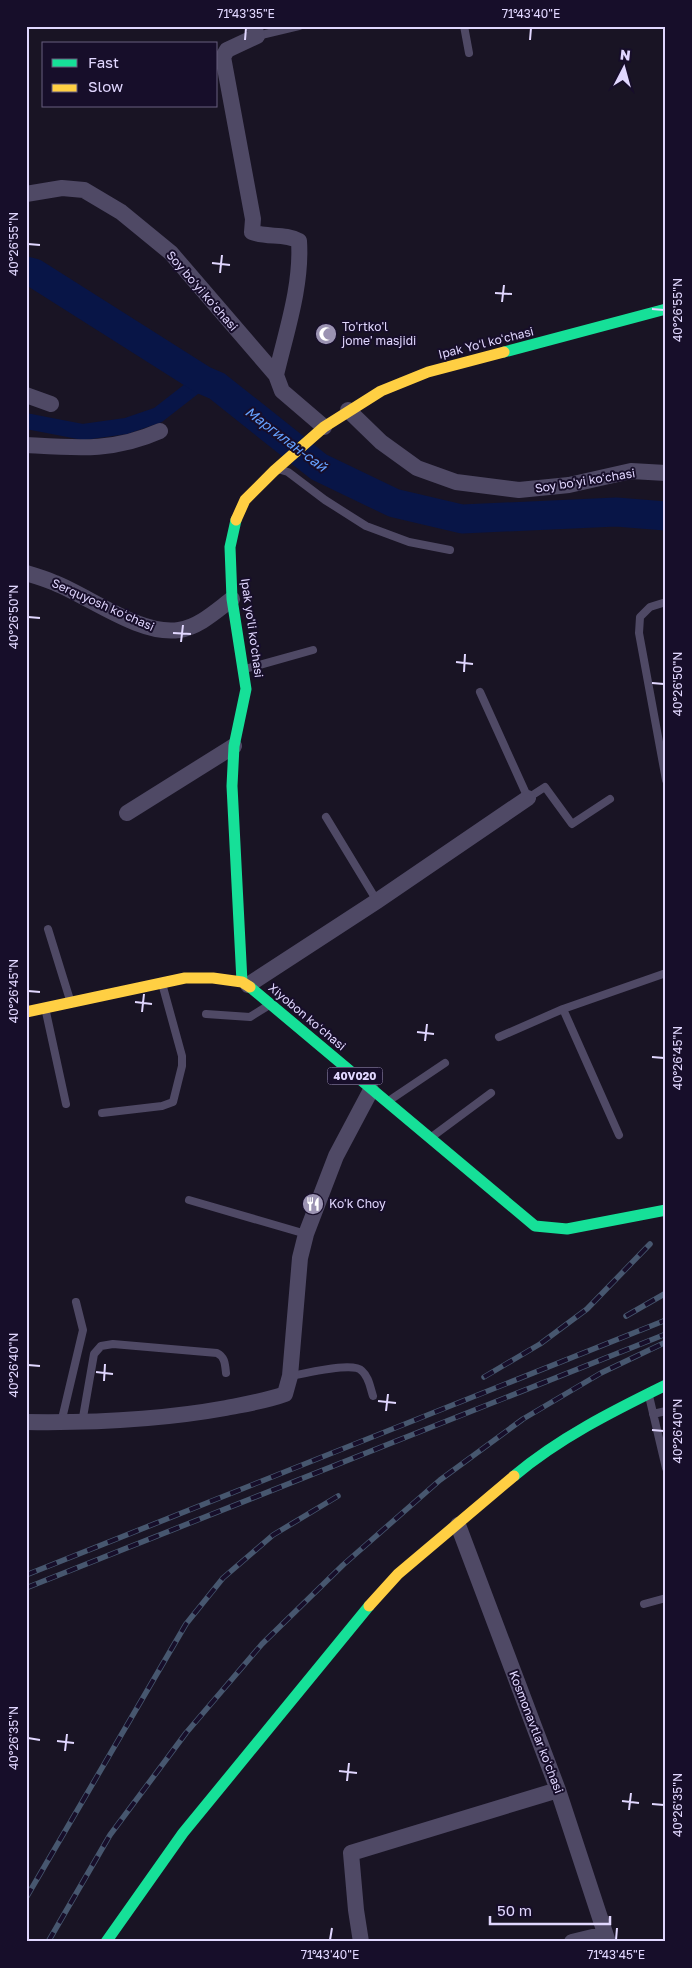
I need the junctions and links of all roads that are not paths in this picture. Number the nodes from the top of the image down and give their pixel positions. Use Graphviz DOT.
graph roads {
  1 [pos="299,26"];
  2 [pos="464,26"];
  3 [pos="256,31"];
  4 [pos="469,53"];
  5 [pos="26,194"];
  6 [pos="666,309"];
  7 [pos="276,375"];
  8 [pos="26,396"];
  9 [pos="51,404"];
  10 [pos="348,410"];
  11 [pos="324,427"];
  12 [pos="160,431"];
  13 [pos="307,442"];
  14 [pos="26,445"];
  15 [pos="274,471"];
  16 [pos="666,473"];
  17 [pos="450,550"];
  18 [pos="26,573"];
  19 [pos="232,599"];
  20 [pos="666,602"];
  21 [pos="313,650"];
  22 [pos="243,670"];
  23 [pos="480,692"];
  24 [pos="234,746"];
  25 [pos="666,780"];
  26 [pos="528,798"];
  27 [pos="610,799"];
  28 [pos="127,813"];
  29 [pos="326,817"];
  30 [pos="377,901"];
  31 [pos="48,928"];
  32 [pos="666,973"];
  33 [pos="161,983"];
  34 [pos="245,984"];
  35 [pos="70,1002"];
  36 [pos="270,1004"];
  37 [pos="45,1008"];
  38 [pos="563,1009"];
  39 [pos="26,1012"];
  40 [pos="206,1014"];
  41 [pos="499,1037"];
  42 [pos="445,1063"];
  43 [pos="372,1090"];
  44 [pos="491,1093"];
  45 [pos="386,1102"];
  46 [pos="66,1104"];
  47 [pos="102,1113"];
  48 [pos="619,1136"];
  49 [pos="430,1138"];
  50 [pos="189,1200"];
  51 [pos="666,1210"];
  52 [pos="306,1234"];
  53 [pos="76,1302"];
  54 [pos="226,1373"];
  55 [pos="290,1376"];
  56 [pos="666,1385"];
  57 [pos="648,1394"];
  58 [pos="373,1396"];
  59 [pos="666,1411"];
  60 [pos="653,1414"];
  61 [pos="26,1422"];
  62 [pos="61,1423"];
  63 [pos="82,1423"];
  64 [pos="666,1468"];
  65 [pos="458,1525"];
  66 [pos="666,1598"];
  67 [pos="644,1604"];
  68 [pos="558,1790"];
  69 [pos="607,1938"];
  70 [pos="106,1942"];
  71 [pos="361,1942"];
  72 [pos="572,1942"];
  1 -- 3 [label="lane"];
  2 -- 4 [label="lane"];
  3 -- 7 [label="street"];
  5 -- 7 [label="street, Soy boʻyi koʻchasi"];
  6 -- 10 [label="street, Ipak Yoʻl koʻchasi"];
  7 -- 11 [label="street, Soy boʻyi koʻchasi"];
  8 -- 9 [label="street"];
  10 -- 11 [label="street, Ipak Yoʻl koʻchasi"];
  10 -- 16 [label="street, Soy boʻyi koʻchasi"];
  11 -- 13 [label="street, Ipak Yoʻl koʻchasi"];
  12 -- 14 [label="street"];
  13 -- 15 [label="street, Ipak yo'li ko'chasi"];
  15 -- 17 [label="lane"];
  15 -- 19 [label="street, Ipak yo'li ko'chasi"];
  18 -- 19 [label="street, Serquyosh koʻchasi"];
  19 -- 22 [label="street, Ipak yo'li ko'chasi"];
  20 -- 25 [label="lane"];
  21 -- 22 [label="lane"];
  22 -- 24 [label="street, Ipak yo'li ko'chasi"];
  23 -- 26 [label="lane"];
  24 -- 28 [label="street"];
  24 -- 34 [label="street, Ipak yo'li ko'chasi"];
  26 -- 27 [label="lane"];
  26 -- 30 [label="street"];
  29 -- 30 [label="lane"];
  30 -- 34 [label="street"];
  31 -- 35 [label="lane"];
  32 -- 38 [label="lane"];
  33 -- 34 [label="street"];
  33 -- 35 [label="street"];
  33 -- 47 [label="lane"];
  34 -- 36 [label="street, Xiyobon koʻchasi / 40V020"];
  35 -- 37 [label="street"];
  36 -- 40 [label="lane"];
  36 -- 43 [label="street, Xiyobon koʻchasi / 40V020"];
  37 -- 39 [label="street"];
  37 -- 46 [label="lane"];
  38 -- 41 [label="lane"];
  38 -- 48 [label="lane"];
  42 -- 45 [label="lane"];
  43 -- 45 [label="street, Xiyobon koʻchasi / 40V020"];
  43 -- 52 [label="street"];
  44 -- 49 [label="lane"];
  45 -- 49 [label="street, Xiyobon koʻchasi / 40V020"];
  49 -- 51 [label="street, Xiyobon koʻchasi / 40V020"];
  50 -- 52 [label="lane"];
  52 -- 55 [label="street"];
  53 -- 62 [label="lane"];
  54 -- 63 [label="lane"];
  55 -- 58 [label="lane"];
  55 -- 63 [label="street"];
  56 -- 57 [label="street"];
  57 -- 60 [label="lane"];
  57 -- 65 [label="street"];
  59 -- 60 [label="lane"];
  60 -- 64 [label="lane"];
  61 -- 62 [label="street"];
  62 -- 63 [label="street"];
  65 -- 68 [label="street, Kosmonavtlar koʻchasi"];
  65 -- 70 [label="street"];
  66 -- 67 [label="lane"];
  68 -- 69 [label="street, Kosmonavtlar koʻchasi"];
  68 -- 71 [label="street"];
  69 -- 72 [label="street"];
}
